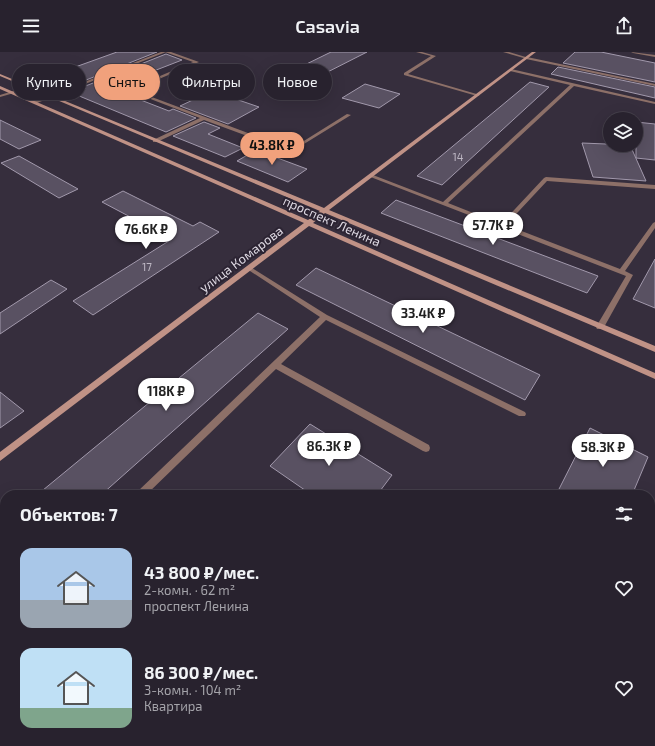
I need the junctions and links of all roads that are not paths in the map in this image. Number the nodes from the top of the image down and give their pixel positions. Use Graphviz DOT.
graph roads {
  1 [pos="166,52"];
  2 [pos="418,52"];
  3 [pos="505,52"];
  4 [pos="534,52"];
  5 [pos="633,52"];
  6 [pos="655,56"];
  7 [pos="528,58"];
  8 [pos="512,70"];
  9 [pos="0,75"];
  10 [pos="12,80"];
  11 [pos="86,82"];
  12 [pos="572,84"];
  13 [pos="655,85"];
  14 [pos="0,87"];
  15 [pos="12,92"];
  16 [pos="478,95"];
  17 [pos="0,96"];
  18 [pos="30,100"];
  19 [pos="40,100"];
  20 [pos="59,100"];
  21 [pos="35,102"];
  22 [pos="655,103"];
  23 [pos="349,115"];
  24 [pos="204,118"];
  25 [pos="156,141"];
  26 [pos="371,176"];
  27 [pos="655,188"];
  28 [pos="444,204"];
  29 [pos="324,212"];
  30 [pos="309,223"];
  31 [pos="655,224"];
  32 [pos="502,226"];
  33 [pos="249,268"];
  34 [pos="621,272"];
  35 [pos="325,317"];
  36 [pos="600,327"];
  37 [pos="655,350"];
  38 [pos="276,365"];
  39 [pos="655,376"];
  40 [pos="522,414"];
  41 [pos="426,448"];
  42 [pos="0,457"];
  43 [pos="145,490"];
  1 -- 11 [label="street"];
  1 -- 24 [label="street"];
  2 -- 16 [label="street"];
  3 -- 7 [label="street"];
  4 -- 7 [label="street, улица Комарова"];
  5 -- 6 [label="street"];
  7 -- 8 [label="street, улица Комарова"];
  7 -- 13 [label="street"];
  8 -- 12 [label="street"];
  8 -- 16 [label="street, улица Комарова"];
  9 -- 10 [label="street, проспект Ленина"];
  12 -- 22 [label="street"];
  12 -- 28 [label="street"];
  14 -- 15 [label="street, проспект Ленина"];
  15 -- 17 [label="street"];
  16 -- 26 [label="street, улица Комарова"];
  18 -- 21 [label="street, проспект Ленина"];
  19 -- 21 [label="street"];
  20 -- 25 [label="street, проспект Ленина"];
  21 -- 30 [label="street, проспект Ленина"];
  23 -- 24 [label="street"];
  24 -- 25 [label="street"];
  25 -- 29 [label="street, проспект Ленина"];
  26 -- 28 [label="street"];
  26 -- 29 [label="street, улица Комарова"];
  27 -- 32 [label="street"];
  28 -- 32 [label="street"];
  29 -- 30 [label="street, улица Комарова"];
  29 -- 36 [label="street, проспект Ленина"];
  30 -- 33 [label="street, улица Комарова"];
  30 -- 39 [label="street, проспект Ленина"];
  31 -- 34 [label="street"];
  32 -- 34 [label="street"];
  33 -- 35 [label="street"];
  33 -- 42 [label="street, улица Комарова"];
  34 -- 36 [label="street"];
  35 -- 38 [label="street"];
  35 -- 40 [label="street"];
  36 -- 37 [label="street, проспект Ленина"];
  38 -- 41 [label="street"];
  38 -- 43 [label="street"];
}
